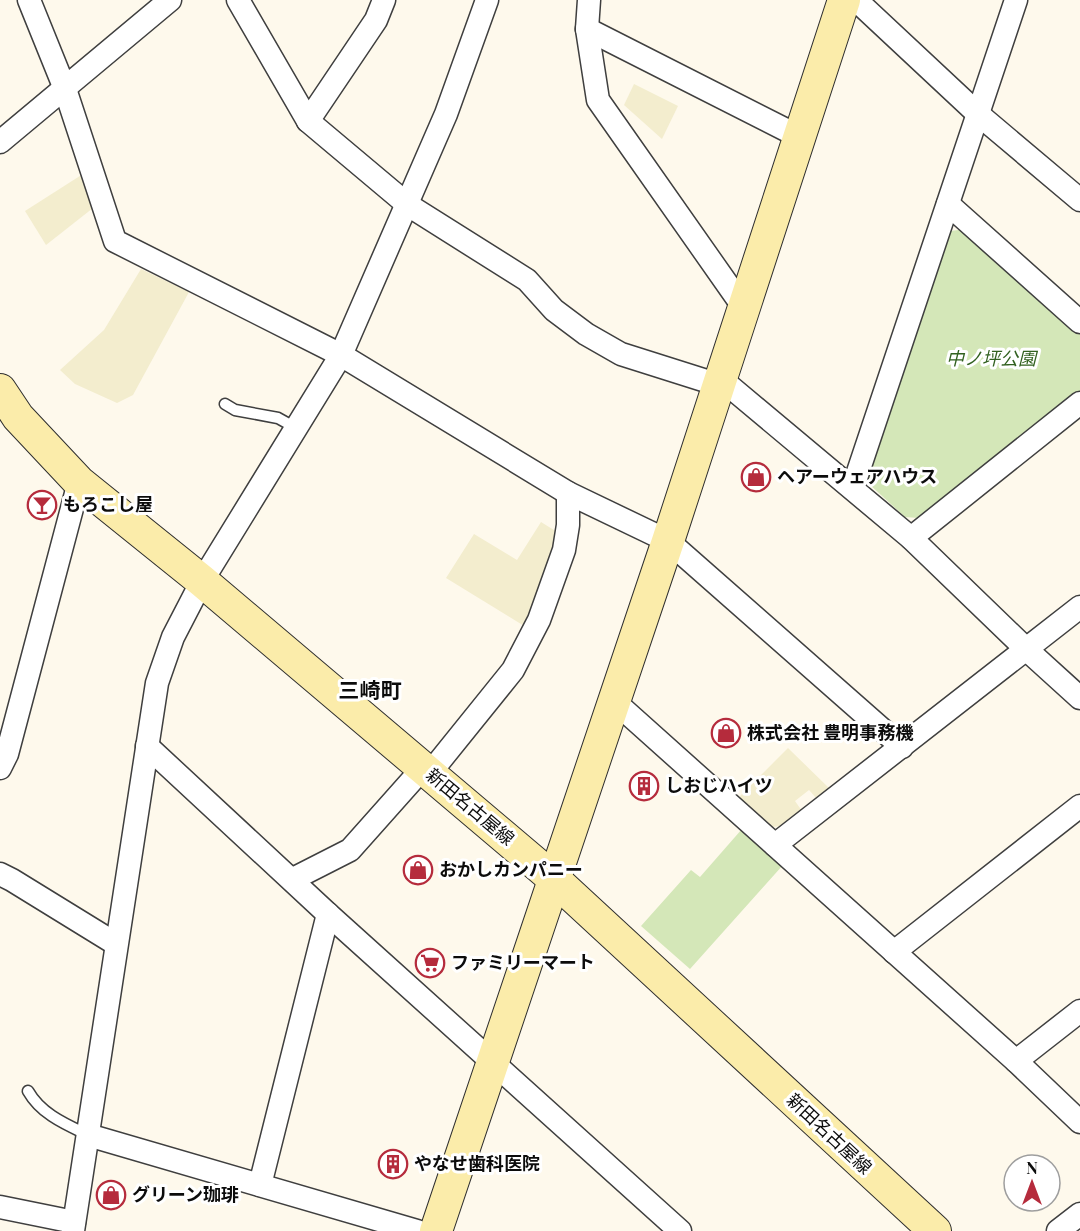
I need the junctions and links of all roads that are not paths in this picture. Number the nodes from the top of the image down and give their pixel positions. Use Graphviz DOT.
graph roads {
  1 [pos="28,0"];
  2 [pos="170,0"];
  3 [pos="238,0"];
  4 [pos="384,0"];
  5 [pos="487,0"];
  6 [pos="589,0"];
  7 [pos="844,0"];
  8 [pos="855,0"];
  9 [pos="1016,0"];
  10 [pos="587,29"];
  11 [pos="65,89"];
  12 [pos="978,114"];
  13 [pos="308,121"];
  14 [pos="800,137"];
  15 [pos="0,142"];
  16 [pos="1080,200"];
  17 [pos="948,204"];
  18 [pos="408,205"];
  19 [pos="744,308"];
  20 [pos="1080,322"];
  21 [pos="341,355"];
  22 [pos="720,382"];
  23 [pos="0,390"];
  24 [pos="225,404"];
  25 [pos="1080,404"];
  26 [pos="296,428"];
  27 [pos="79,482"];
  28 [pos="853,487"];
  29 [pos="568,493"];
  30 [pos="911,538"];
  31 [pos="668,541"];
  32 [pos="202,581"];
  33 [pos="1080,607"];
  34 [pos="1026,649"];
  35 [pos="1080,698"];
  36 [pos="614,701"];
  37 [pos="147,746"];
  38 [pos="902,747"];
  39 [pos="0,768"];
  40 [pos="426,770"];
  41 [pos="1080,806"];
  42 [pos="775,845"];
  43 [pos="0,874"];
  44 [pos="293,879"];
  45 [pos="555,879"];
  46 [pos="328,914"];
  47 [pos="116,944"];
  48 [pos="894,952"];
  49 [pos="1080,1011"];
  50 [pos="492,1061"];
  51 [pos="1016,1061"];
  52 [pos="27,1091"];
  53 [pos="1080,1122"];
  54 [pos="88,1136"];
  55 [pos="260,1185"];
  56 [pos="0,1208"];
  57 [pos="1080,1214"];
  58 [pos="74,1227"];
  59 [pos="417,1231"];
  60 [pos="436,1231"];
  61 [pos="680,1231"];
  62 [pos="935,1231"];
  63 [pos="1058,1231"];
  1 -- 11 [label="street"];
  2 -- 11 [label="street"];
  3 -- 13 [label="street"];
  4 -- 13 [label="street"];
  5 -- 18 [label="street"];
  6 -- 10 [label="street"];
  7 -- 14 [label="street"];
  8 -- 12 [label="street"];
  9 -- 12 [label="street"];
  10 -- 14 [label="street"];
  10 -- 19 [label="street"];
  11 -- 15 [label="street"];
  11 -- 21 [label="street"];
  12 -- 16 [label="street"];
  12 -- 17 [label="street"];
  13 -- 18 [label="street"];
  14 -- 19 [label="street"];
  17 -- 20 [label="street"];
  17 -- 28 [label="street"];
  18 -- 21 [label="street"];
  18 -- 22 [label="street"];
  19 -- 22 [label="street"];
  21 -- 26 [label="street"];
  21 -- 29 [label="street"];
  22 -- 28 [label="street"];
  22 -- 31 [label="street"];
  23 -- 27 [label="street, 新田名古屋線"];
  24 -- 26 [label="lane"];
  25 -- 30 [label="street"];
  26 -- 32 [label="street"];
  27 -- 32 [label="street, 新田名古屋線"];
  27 -- 39 [label="street"];
  28 -- 30 [label="street"];
  29 -- 31 [label="street"];
  29 -- 40 [label="street"];
  30 -- 34 [label="street"];
  31 -- 36 [label="street"];
  31 -- 38 [label="street"];
  32 -- 37 [label="street"];
  32 -- 40 [label="street, 新田名古屋線"];
  33 -- 34 [label="street"];
  34 -- 35 [label="street"];
  34 -- 38 [label="street"];
  36 -- 42 [label="street"];
  36 -- 45 [label="street"];
  37 -- 44 [label="street"];
  37 -- 47 [label="street"];
  38 -- 42 [label="street"];
  40 -- 44 [label="street"];
  40 -- 45 [label="street, 新田名古屋線"];
  41 -- 48 [label="street"];
  42 -- 48 [label="street"];
  43 -- 47 [label="street"];
  44 -- 46 [label="street"];
  45 -- 50 [label="street"];
  45 -- 62 [label="street, 新田名古屋線"];
  46 -- 50 [label="street"];
  46 -- 55 [label="street"];
  47 -- 54 [label="street"];
  48 -- 51 [label="street"];
  49 -- 51 [label="street"];
  50 -- 60 [label="street"];
  50 -- 61 [label="street"];
  51 -- 53 [label="street"];
  52 -- 54 [label="lane"];
  54 -- 55 [label="street"];
  54 -- 58 [label="street"];
  55 -- 59 [label="street"];
  56 -- 58 [label="street"];
  57 -- 63 [label="street"];
}
